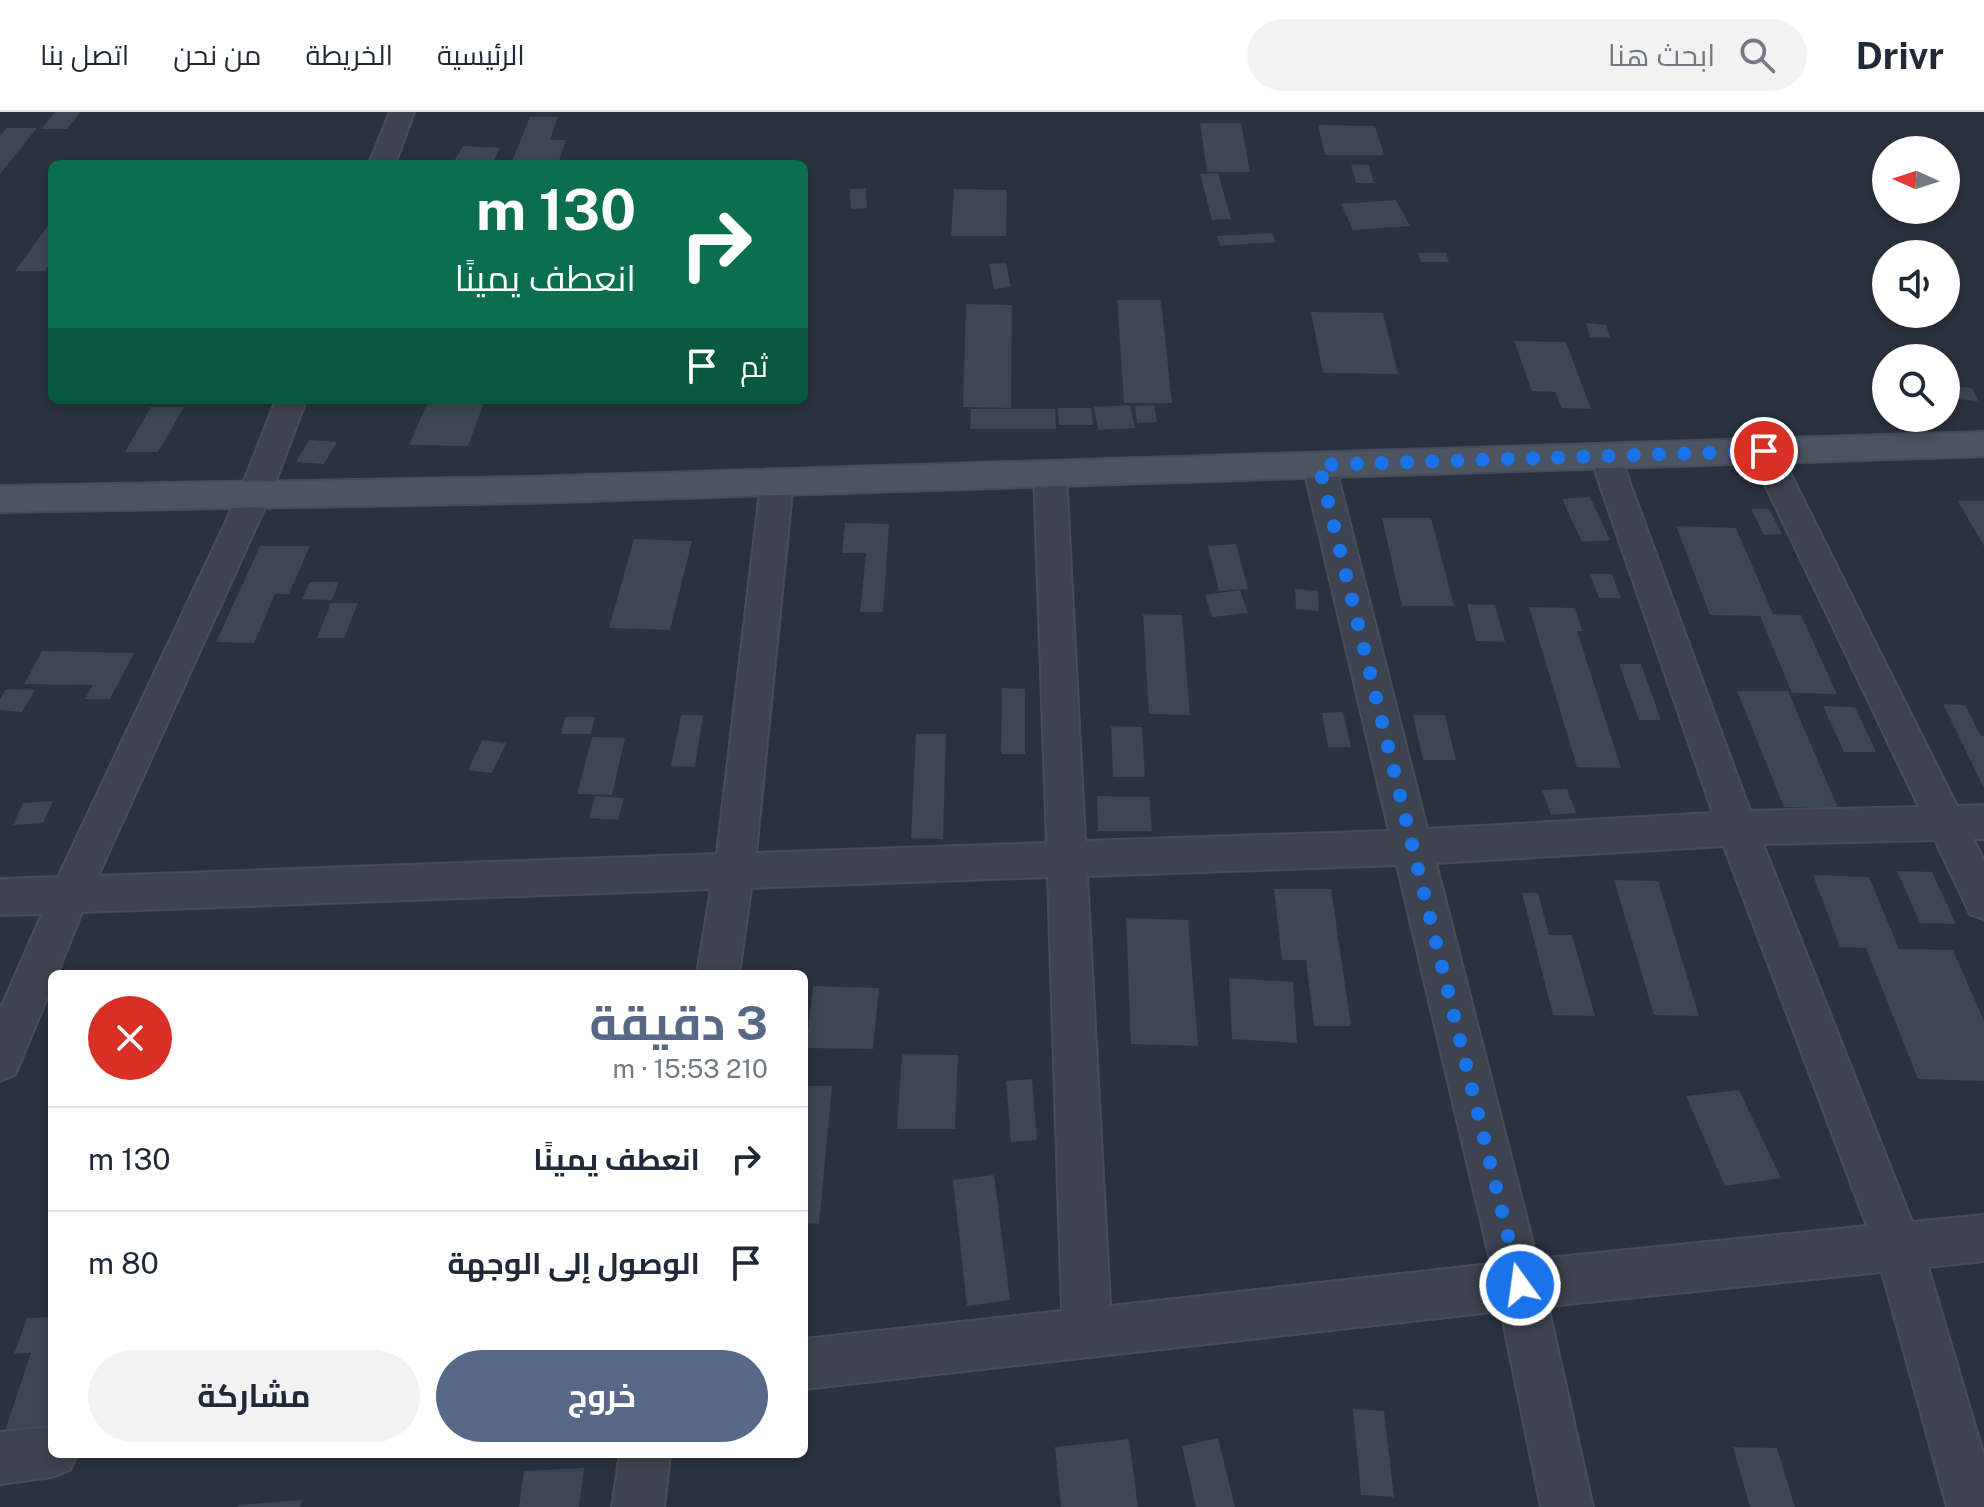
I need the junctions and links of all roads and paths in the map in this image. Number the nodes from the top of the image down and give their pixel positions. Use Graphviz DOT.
graph roads {
  1 [pos="402,112"];
  2 [pos="384,160"];
  3 [pos="289,404"];
  4 [pos="1984,444"];
  5 [pos="1764,451"];
  6 [pos="1605,456"];
  7 [pos="1319,465"];
  8 [pos="1050,473"];
  9 [pos="777,482"];
  10 [pos="255,494"];
  11 [pos="0,499"];
  12 [pos="1943,822"];
  13 [pos="1984,822"];
  14 [pos="1737,828"];
  15 [pos="1414,847"];
  16 [pos="1066,860"];
  17 [pos="734,872"];
  18 [pos="69,896"];
  19 [pos="0,897"];
  20 [pos="1984,901"];
  21 [pos="719,970"];
  22 [pos="0,1060"];
  23 [pos="1984,1238"];
  24 [pos="1898,1246"];
  25 [pos="1520,1285"];
  26 [pos="1087,1333"];
  27 [pos="808,1364"];
  28 [pos="48,1452"];
  29 [pos="0,1458"];
  30 [pos="644,1458"];
  31 [pos="638,1507"];
  32 [pos="1567,1507"];
  33 [pos="1973,1507"];
  1 -- 2 [label="street"];
  3 -- 10 [label="street"];
  4 -- 5 [label="street"];
  5 -- 6 [label="street"];
  5 -- 12 [label="street"];
  6 -- 7 [label="street"];
  6 -- 14 [label="street"];
  7 -- 8 [label="street"];
  7 -- 15 [label="street"];
  8 -- 9 [label="street"];
  8 -- 16 [label="street"];
  9 -- 10 [label="street"];
  9 -- 17 [label="street"];
  10 -- 11 [label="street"];
  10 -- 18 [label="street"];
  12 -- 13 [label="street"];
  12 -- 14 [label="street"];
  12 -- 20 [label="street"];
  14 -- 15 [label="street"];
  14 -- 24 [label="street"];
  15 -- 16 [label="street"];
  15 -- 25 [label="street"];
  16 -- 17 [label="street"];
  16 -- 26 [label="street"];
  17 -- 18 [label="street"];
  17 -- 21 [label="street"];
  18 -- 19 [label="street"];
  18 -- 22 [label="street"];
  23 -- 24 [label="street"];
  24 -- 25 [label="street"];
  24 -- 33 [label="street"];
  25 -- 26 [label="street"];
  25 -- 32 [label="street"];
  26 -- 27 [label="street"];
  28 -- 29 [label="street"];
  30 -- 31 [label="street"];
}
